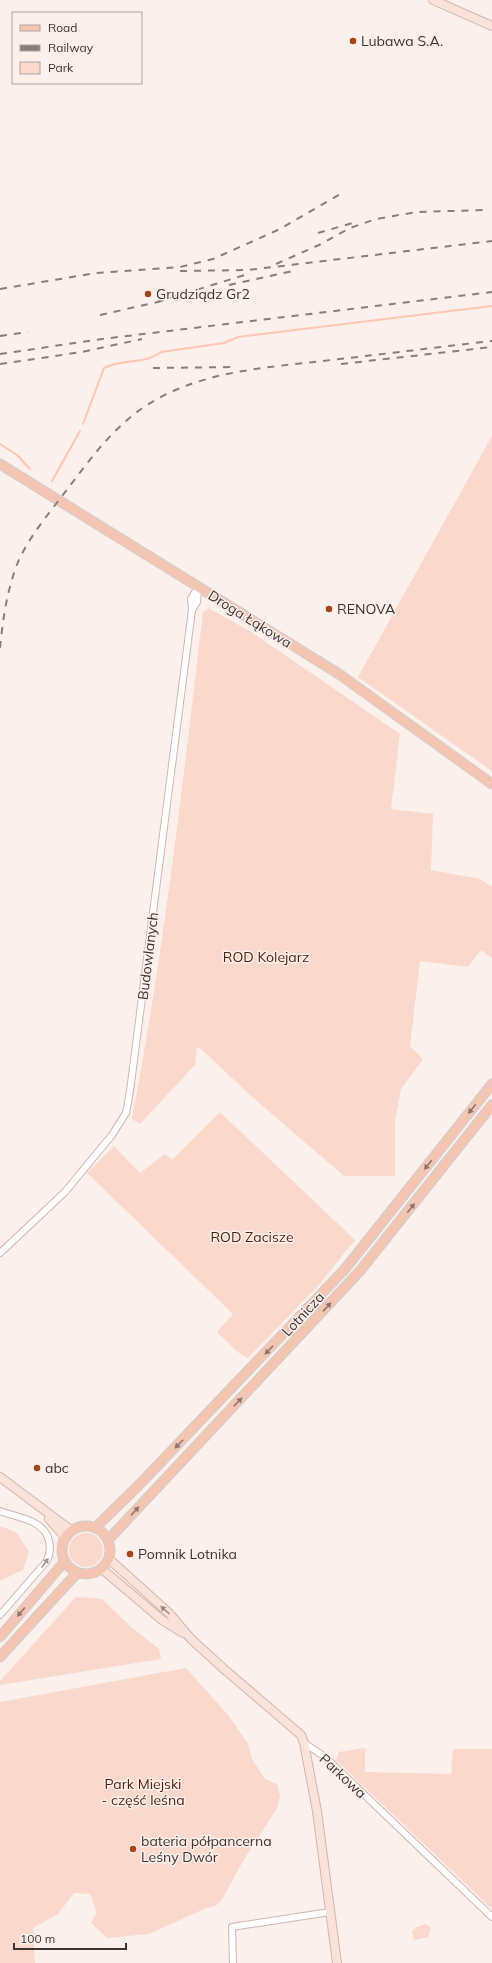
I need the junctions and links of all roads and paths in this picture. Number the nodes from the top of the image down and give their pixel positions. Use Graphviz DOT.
graph roads {
  1 [pos="433,0"];
  2 [pos="492,26"];
  3 [pos="0,464"];
  4 [pos="198,587"];
  5 [pos="492,784"];
  6 [pos="492,1084"];
  7 [pos="492,1106"];
  8 [pos="0,1253"];
  9 [pos="0,1477"];
  10 [pos="0,1511"];
  11 [pos="95,1528"];
  12 [pos="69,1534"];
  13 [pos="108,1540"];
  14 [pos="109,1559"];
  15 [pos="65,1561"];
  16 [pos="102,1569"];
  17 [pos="77,1573"];
  18 [pos="0,1615"];
  19 [pos="0,1637"];
  20 [pos="191,1638"];
  21 [pos="0,1657"];
  22 [pos="304,1743"];
  23 [pos="330,1912"];
  24 [pos="492,1918"];
  25 [pos="233,1963"];
  26 [pos="337,1963"];
  1 -- 2 [label="street"];
  3 -- 4 [label="main road, Droga Łąkowa"];
  4 -- 5 [label="main road, Droga Łąkowa"];
  4 -- 8 [label="street, Budowlanych"];
  6 -- 11 [label="main road, Lotnicza, one-way"];
  13 -- 7 [label="main road, Lotnicza, one-way"];
  9 -- 12 [label="street"];
  18 -- 10 [label="street, one-way"];
  11 -- 12 [label="main road"];
  11 -- 13 [label="main road"];
  12 -- 15 [label="main road"];
  13 -- 14 [label="main road"];
  14 -- 16 [label="main road"];
  20 -- 14 [label="street, Parkowa, one-way"];
  15 -- 17 [label="main road"];
  15 -- 19 [label="main road, one-way"];
  16 -- 17 [label="main road"];
  16 -- 20 [label="street, Parkowa"];
  17 -- 21 [label="main road"];
  20 -- 22 [label="street, Parkowa"];
  22 -- 23 [label="street"];
  22 -- 24 [label="street, Parkowa"];
  23 -- 25 [label="street"];
  23 -- 26 [label="street"];
}
